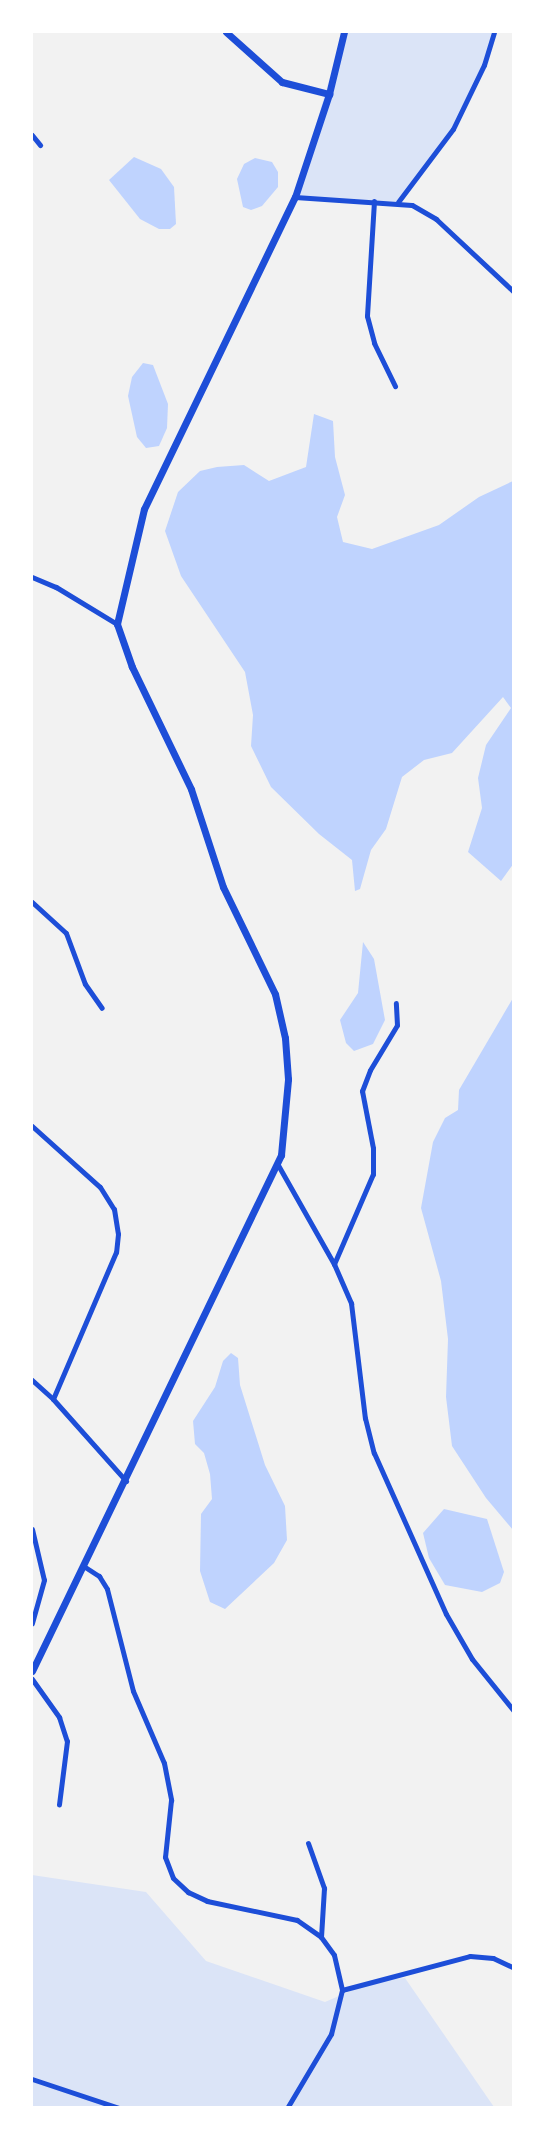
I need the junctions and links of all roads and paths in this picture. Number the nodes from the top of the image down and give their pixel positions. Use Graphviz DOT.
graph roads {
  1 [pos="226,32"];
  2 [pos="344,32"];
  3 [pos="494,32"];
  4 [pos="329,94"];
  5 [pos="32,135"];
  6 [pos="40,145"];
  7 [pos="295,197"];
  8 [pos="374,201"];
  9 [pos="398,202"];
  10 [pos="513,292"];
  11 [pos="395,386"];
  12 [pos="32,577"];
  13 [pos="117,624"];
  14 [pos="32,902"];
  15 [pos="396,1003"];
  16 [pos="102,1008"];
  17 [pos="32,1126"];
  18 [pos="278,1165"];
  19 [pos="334,1264"];
  20 [pos="32,1380"];
  21 [pos="53,1399"];
  22 [pos="126,1481"];
  23 [pos="32,1529"];
  24 [pos="85,1567"];
  25 [pos="32,1623"];
  26 [pos="32,1671"];
  27 [pos="32,1679"];
  28 [pos="513,1712"];
  29 [pos="59,1804"];
  30 [pos="309,1843"];
  31 [pos="321,1937"];
  32 [pos="513,1968"];
  33 [pos="342,1990"];
  34 [pos="32,2079"];
  35 [pos="119,2108"];
  36 [pos="287,2108"];
  1 -- 4 [label="street"];
  2 -- 4 [label="street"];
  3 -- 9 [label="street"];
  4 -- 7 [label="street"];
  5 -- 6 [label="street"];
  7 -- 8 [label="street"];
  7 -- 13 [label="street"];
  8 -- 9 [label="street"];
  8 -- 11 [label="street"];
  9 -- 10 [label="street"];
  12 -- 13 [label="street"];
  13 -- 18 [label="street"];
  14 -- 16 [label="street"];
  15 -- 19 [label="street"];
  17 -- 21 [label="street"];
  18 -- 19 [label="street"];
  18 -- 22 [label="street"];
  19 -- 28 [label="street"];
  20 -- 21 [label="street"];
  21 -- 22 [label="street"];
  22 -- 24 [label="street"];
  23 -- 25 [label="street"];
  24 -- 26 [label="street"];
  24 -- 31 [label="street"];
  27 -- 29 [label="street"];
  30 -- 31 [label="street"];
  31 -- 33 [label="street"];
  32 -- 33 [label="street"];
  33 -- 36 [label="street"];
  34 -- 35 [label="street"];
}
